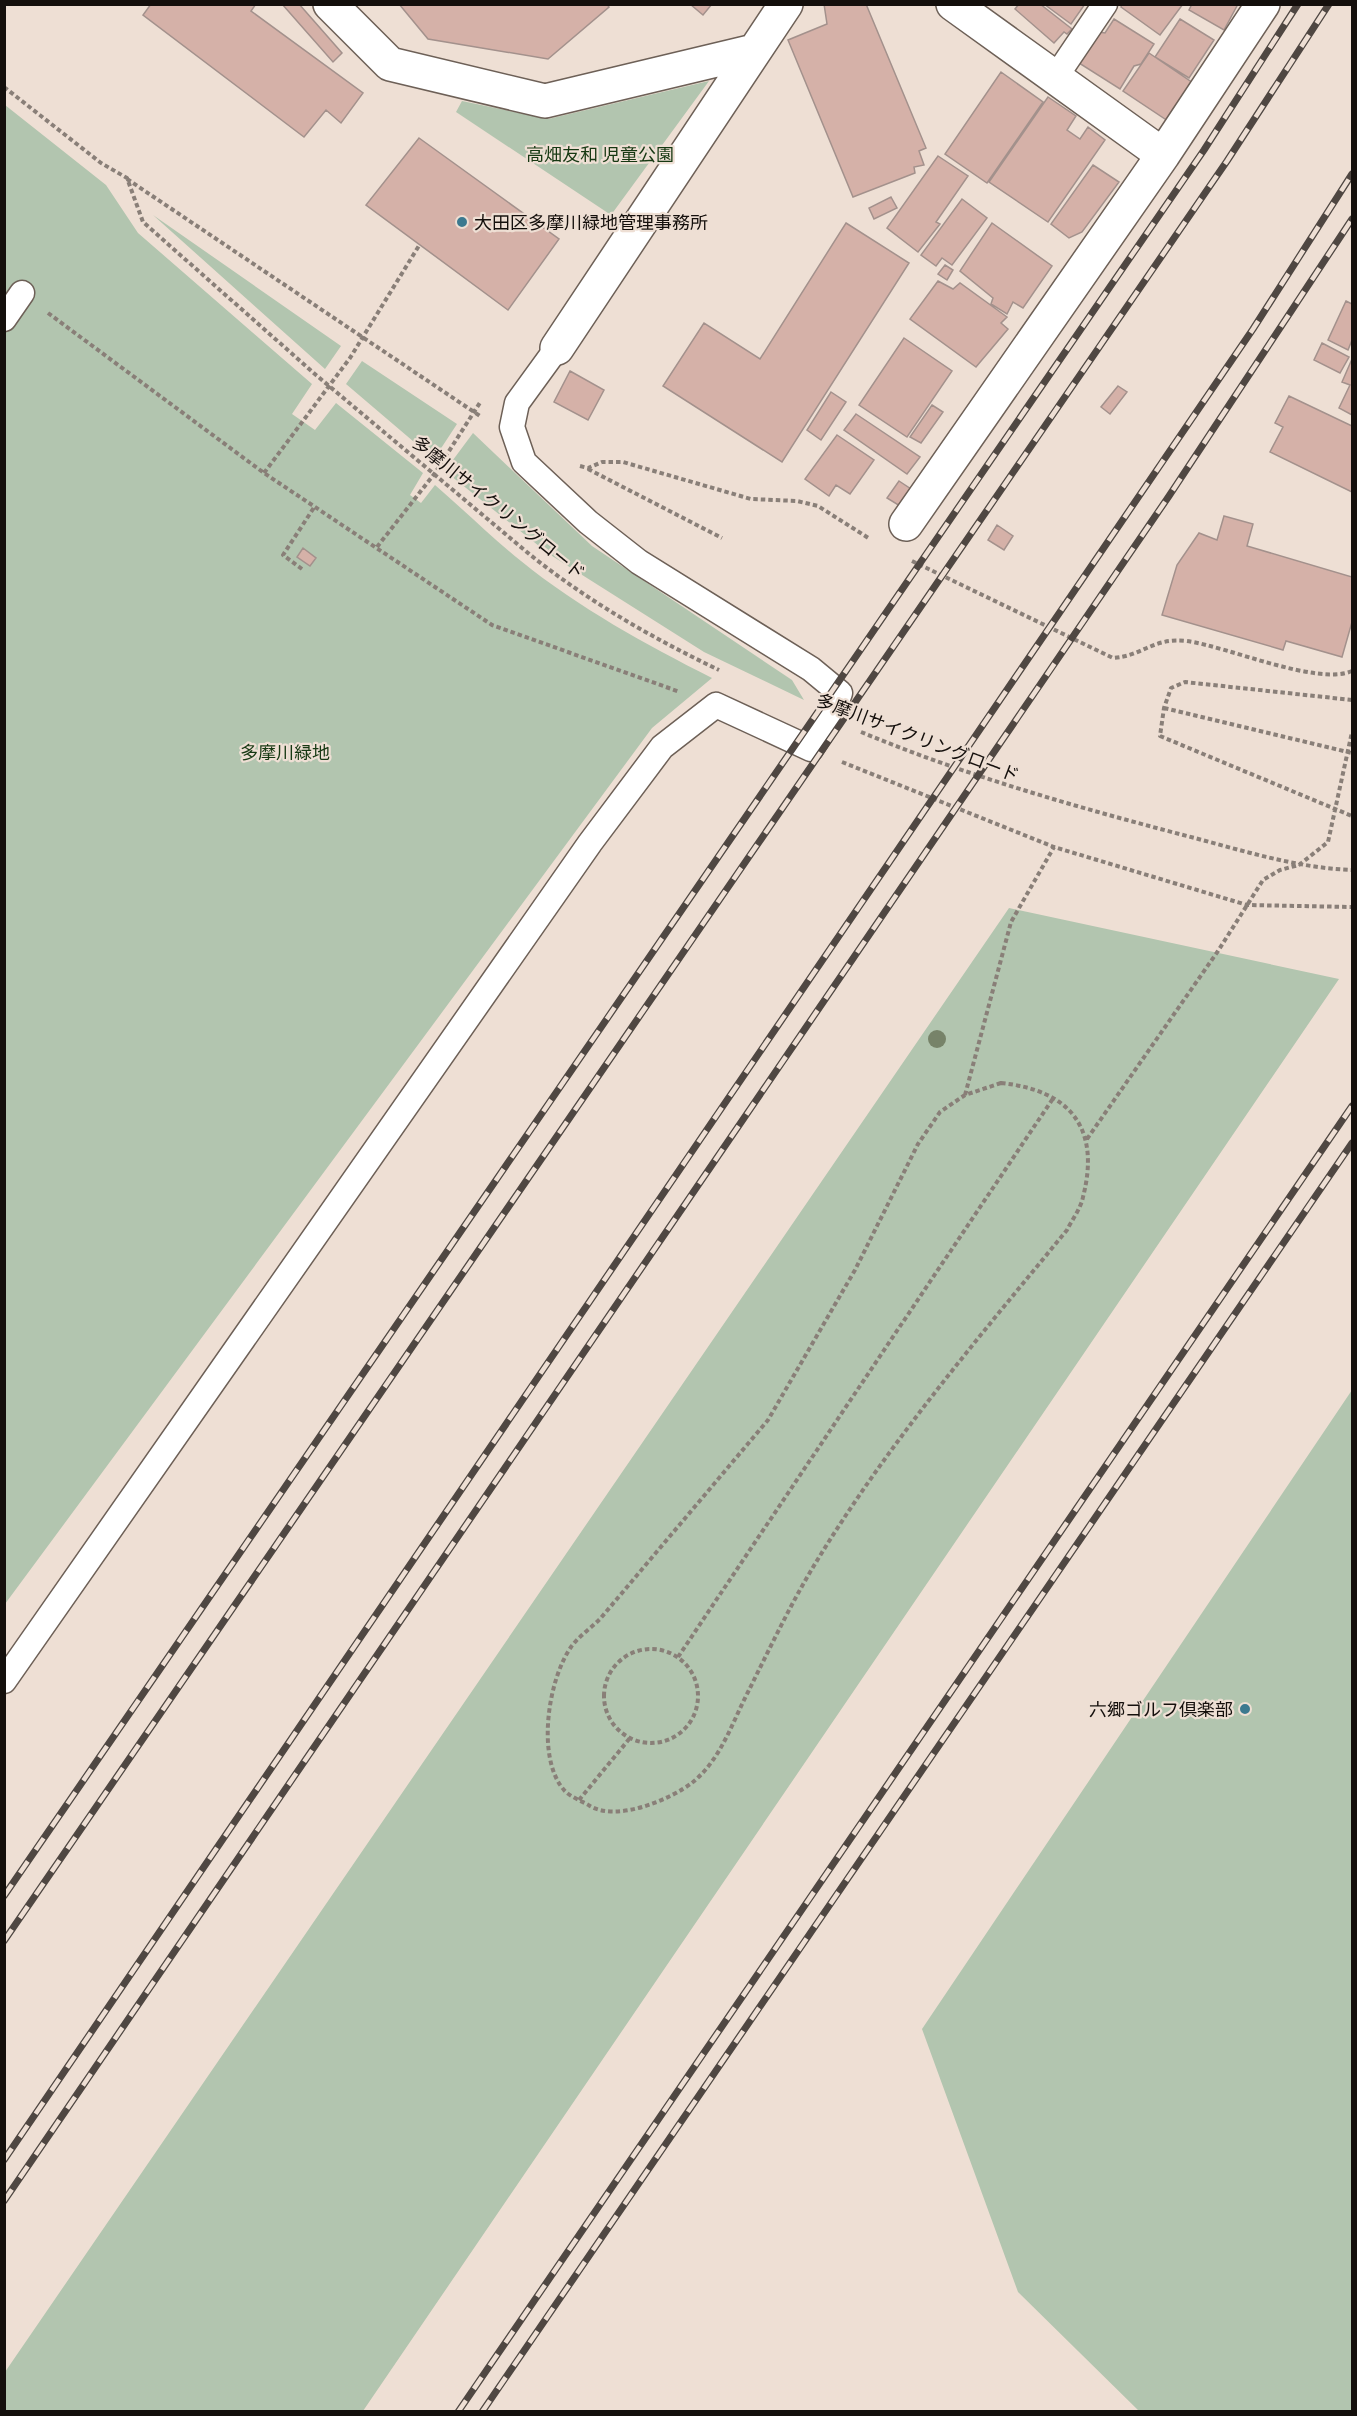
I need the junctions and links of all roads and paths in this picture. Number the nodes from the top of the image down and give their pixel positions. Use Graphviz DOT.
graph roads {
  1 [pos="330,4"];
  2 [pos="786,4"];
  3 [pos="953,4"];
  4 [pos="1105,4"];
  5 [pos="1263,4"];
  6 [pos="754,51"];
  7 [pos="1055,78"];
  8 [pos="4,87"];
  9 [pos="1163,155"];
  10 [pos="127,178"];
  11 [pos="420,244"];
  12 [pos="22,293"];
  13 [pos="4,319"];
  14 [pos="363,338"];
  15 [pos="557,348"];
  16 [pos="330,386"];
  17 [pos="483,418"];
  18 [pos="463,428"];
  19 [pos="577,465"];
  20 [pos="588,468"];
  21 [pos="435,472"];
  22 [pos="264,473"];
  23 [pos="315,506"];
  24 [pos="896,537"];
  25 [pos="722,538"];
  26 [pos="377,547"];
  27 [pos="302,569"];
  28 [pos="1353,671"];
  29 [pos="728,675"];
  30 [pos="1353,700"];
  31 [pos="716,705"];
  32 [pos="1164,708"];
  33 [pos="830,719"];
  34 [pos="1353,732"];
  35 [pos="811,749"];
  36 [pos="1350,752"];
  37 [pos="1335,810"];
  38 [pos="1353,816"];
  39 [pos="1054,847"];
  40 [pos="1299,865"];
  41 [pos="1353,870"];
  42 [pos="1247,905"];
  43 [pos="1353,907"];
  44 [pos="965,1095"];
  45 [pos="1054,1096"];
  46 [pos="1087,1138"];
  47 [pos="678,1657"];
  48 [pos="4,1681"];
  49 [pos="630,1738"];
  50 [pos="579,1800"];
  1 -- 6 [label="street"];
  2 -- 6 [label="street"];
  3 -- 7 [label="street"];
  4 -- 7 [label="lane"];
  5 -- 9 [label="street"];
  6 -- 15 [label="street"];
  7 -- 9 [label="street"];
  8 -- 10 [label="path"];
  9 -- 24 [label="street"];
  10 -- 14 [label="path"];
  10 -- 16 [label="path, 多摩川サイクリングロード"];
  11 -- 14 [label="path"];
  12 -- 13 [label="lane"];
  12 -- 22 [label="path"];
  14 -- 16 [label="path"];
  14 -- 17 [label="path"];
  15 -- 33 [label="lane"];
  16 -- 21 [label="path, 多摩川サイクリングロード"];
  16 -- 22 [label="path"];
  18 -- 21 [label="path"];
  19 -- 20 [label="path"];
  20 -- 24 [label="path"];
  20 -- 25 [label="path"];
  21 -- 26 [label="path"];
  21 -- 29 [label="path, 多摩川サイクリングロード"];
  22 -- 23 [label="path"];
  23 -- 26 [label="path"];
  23 -- 27 [label="path"];
  24 -- 28 [label="path"];
  26 -- 31 [label="path"];
  30 -- 32 [label="path"];
  31 -- 35 [label="lane"];
  31 -- 48 [label="lane"];
  32 -- 36 [label="path"];
  32 -- 37 [label="path"];
  33 -- 35 [label="lane"];
  33 -- 40 [label="path, 多摩川サイクリングロード"];
  34 -- 36 [label="path"];
  35 -- 39 [label="path"];
  36 -- 37 [label="path"];
  37 -- 38 [label="path"];
  37 -- 40 [label="path"];
  39 -- 42 [label="path"];
  39 -- 44 [label="path"];
  40 -- 41 [label="path, 多摩川サイクリングロード"];
  40 -- 42 [label="path"];
  42 -- 43 [label="path"];
  42 -- 46 [label="path"];
  44 -- 45 [label="path"];
  44 -- 50 [label="path"];
  45 -- 46 [label="path"];
  45 -- 47 [label="path"];
  46 -- 50 [label="path"];
  47 -- 49 [label="path"];
  47 -- 49 [label="path"];
  49 -- 50 [label="path"];
}
